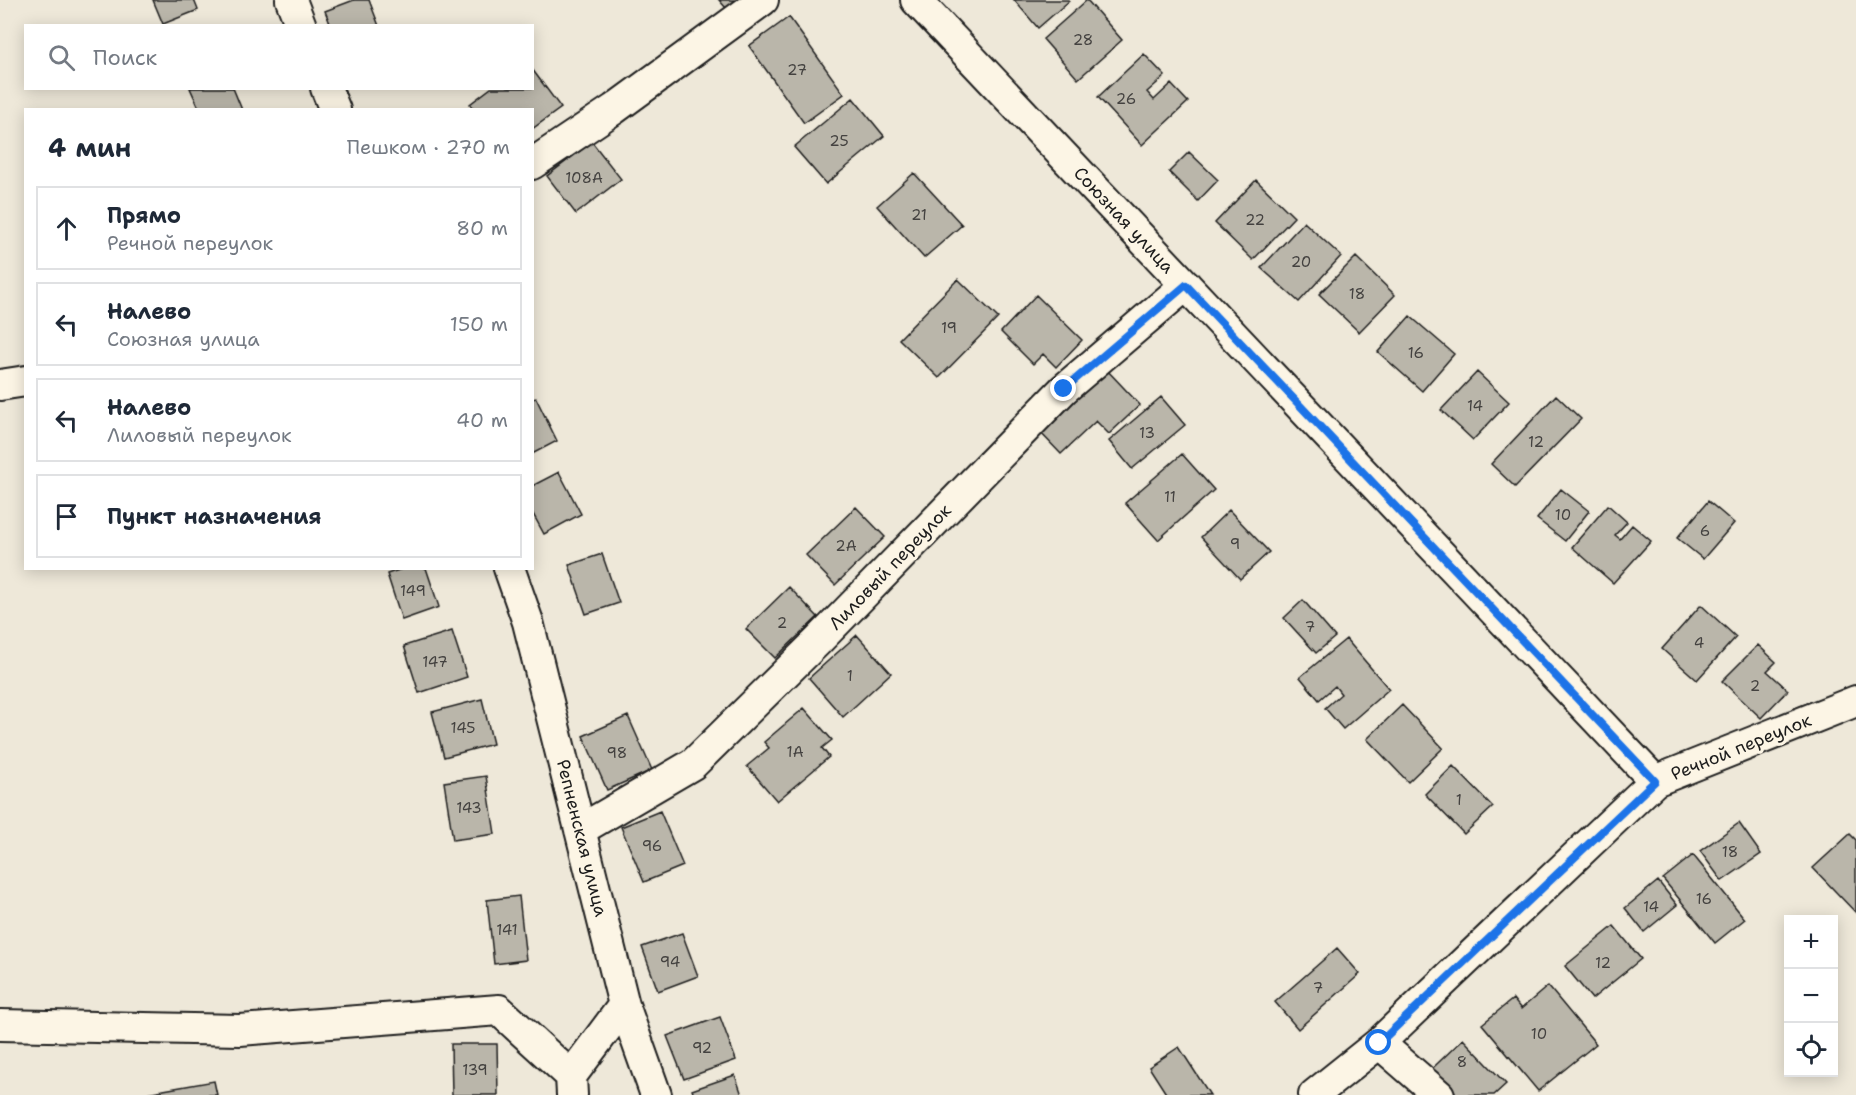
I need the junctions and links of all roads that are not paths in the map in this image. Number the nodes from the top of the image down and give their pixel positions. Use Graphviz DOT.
graph roads {
  1 [pos="291,0"];
  2 [pos="763,0"];
  3 [pos="915,0"];
  4 [pos="301,24"];
  5 [pos="327,90"];
  6 [pos="333,108"];
  7 [pos="534,163"];
  8 [pos="1186,285"];
  9 [pos="24,381"];
  10 [pos="0,385"];
  11 [pos="509,570"];
  12 [pos="1856,701"];
  13 [pos="1655,781"];
  14 [pos="580,830"];
  15 [pos="624,1005"];
  16 [pos="0,1025"];
  17 [pos="1379,1043"];
  18 [pos="572,1085"];
  19 [pos="656,1095"];
  20 [pos="1314,1095"];
  21 [pos="1439,1095"];
  1 -- 4 [label="street"];
  2 -- 7 [label="street"];
  3 -- 8 [label="street, Союзная улица"];
  5 -- 6 [label="street"];
  8 -- 13 [label="street, Союзная улица"];
  8 -- 14 [label="street, Лиловый переулок"];
  9 -- 10 [label="street"];
  11 -- 14 [label="street, Репненская улица"];
  12 -- 13 [label="street, Речной переулок"];
  13 -- 17 [label="street, Речной переулок"];
  14 -- 15 [label="street, Репненская улица"];
  15 -- 18 [label="street"];
  15 -- 19 [label="street, Репненская улица"];
  16 -- 18 [label="street"];
  17 -- 20 [label="street, Речной переулок"];
  17 -- 21 [label="street"];
}
